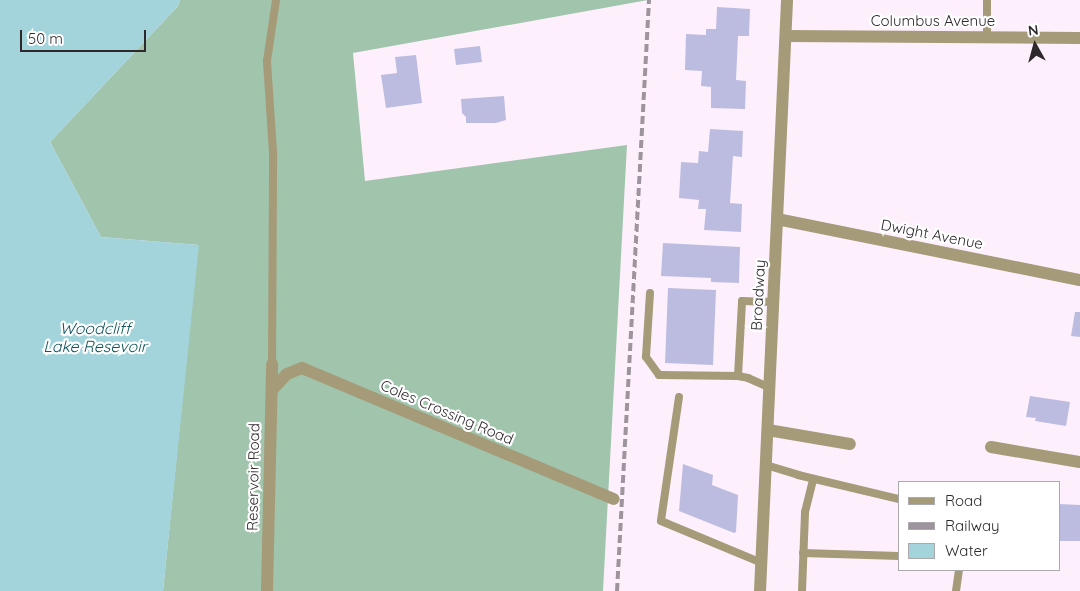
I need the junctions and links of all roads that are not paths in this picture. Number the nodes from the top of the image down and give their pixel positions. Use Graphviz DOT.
graph roads {
  1 [pos="276,0"];
  2 [pos="787,0"];
  3 [pos="987,0"];
  4 [pos="786,36"];
  5 [pos="987,37"];
  6 [pos="1080,38"];
  7 [pos="777,219"];
  8 [pos="1080,280"];
  9 [pos="650,293"];
  10 [pos="774,302"];
  11 [pos="272,364"];
  12 [pos="738,376"];
  13 [pos="770,388"];
  14 [pos="272,390"];
  15 [pos="679,397"];
  16 [pos="768,430"];
  17 [pos="850,444"];
  18 [pos="991,447"];
  19 [pos="1080,462"];
  20 [pos="766,465"];
  21 [pos="813,479"];
  22 [pos="614,499"];
  23 [pos="898,499"];
  24 [pos="803,553"];
  25 [pos="898,556"];
  26 [pos="762,563"];
  27 [pos="959,571"];
  28 [pos="267,591"];
  29 [pos="760,591"];
  30 [pos="802,591"];
  31 [pos="956,591"];
  1 -- 11 [label="lane"];
  2 -- 4 [label="street, Broadway"];
  3 -- 5 [label="lane"];
  4 -- 5 [label="street, Columbus Avenue"];
  4 -- 7 [label="street, Broadway"];
  5 -- 6 [label="street, Columbus Avenue"];
  7 -- 8 [label="street, Dwight Avenue"];
  7 -- 10 [label="street, Broadway"];
  9 -- 12 [label="lane"];
  10 -- 12 [label="lane"];
  10 -- 13 [label="street, Broadway"];
  11 -- 14 [label="street, Reservoir Road"];
  12 -- 13 [label="lane"];
  13 -- 16 [label="street, Broadway"];
  14 -- 22 [label="street, Coles Crossing Road"];
  14 -- 28 [label="street, Reservoir Road"];
  15 -- 26 [label="lane"];
  16 -- 17 [label="street"];
  16 -- 20 [label="street, Broadway"];
  18 -- 19 [label="street"];
  20 -- 21 [label="lane"];
  20 -- 26 [label="street, Broadway"];
  21 -- 23 [label="lane"];
  21 -- 24 [label="lane"];
  24 -- 25 [label="lane"];
  24 -- 30 [label="lane"];
  26 -- 29 [label="street, Broadway"];
  27 -- 31 [label="lane"];
}
